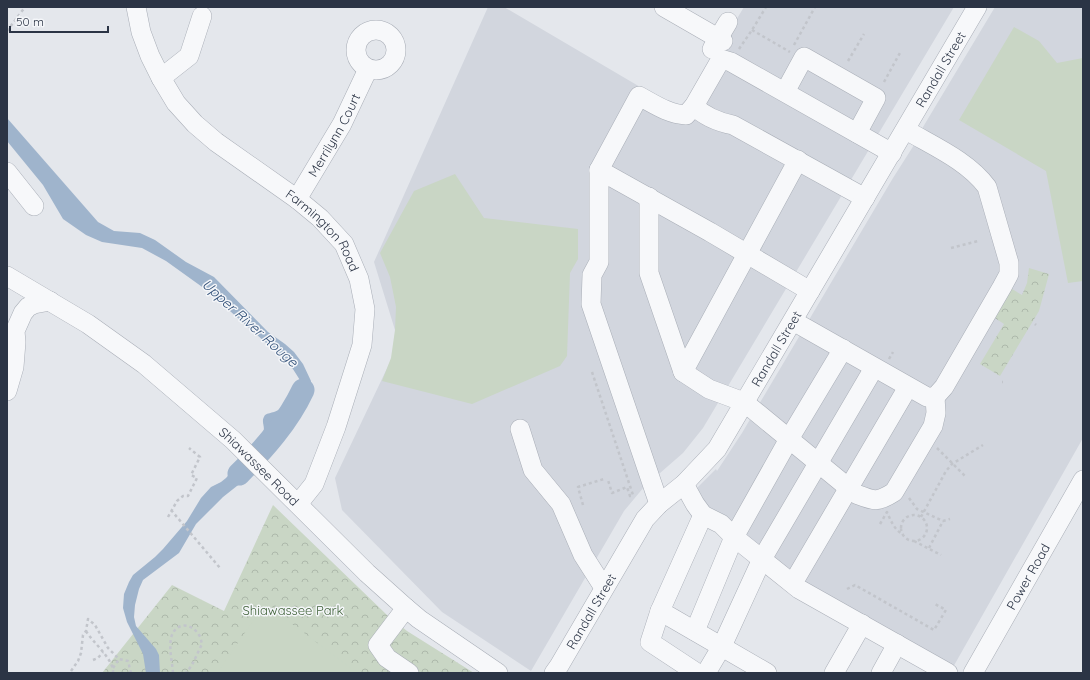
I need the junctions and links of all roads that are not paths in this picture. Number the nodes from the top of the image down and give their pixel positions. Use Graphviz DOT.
graph roads {
  1 [pos="136,7"];
  2 [pos="664,7"];
  3 [pos="978,7"];
  4 [pos="202,16"];
  5 [pos="720,38"];
  6 [pos="368,69"];
  7 [pos="161,78"];
  8 [pos="785,92"];
  9 [pos="694,106"];
  10 [pos="906,130"];
  11 [pos="857,133"];
  12 [pos="892,153"];
  13 [pos="798,160"];
  14 [pos="599,170"];
  15 [pos="7,172"];
  16 [pos="649,198"];
  17 [pos="866,198"];
  18 [pos="297,199"];
  19 [pos="34,206"];
  20 [pos="747,254"];
  21 [pos="7,276"];
  22 [pos="810,291"];
  23 [pos="50,301"];
  24 [pos="792,321"];
  25 [pos="11,328"];
  26 [pos="842,349"];
  27 [pos="874,368"];
  28 [pos="683,372"];
  29 [pos="908,387"];
  30 [pos="7,391"];
  31 [pos="935,398"];
  32 [pos="744,402"];
  33 [pos="520,429"];
  34 [pos="789,439"];
  35 [pos="818,462"];
  36 [pos="1083,480"];
  37 [pos="684,484"];
  38 [pos="849,488"];
  39 [pos="1078,499"];
  40 [pos="298,504"];
  41 [pos="658,504"];
  42 [pos="703,515"];
  43 [pos="734,537"];
  44 [pos="762,559"];
  45 [pos="793,584"];
  46 [pos="604,588"];
  47 [pos="406,608"];
  48 [pos="660,611"];
  49 [pos="862,624"];
  50 [pos="695,631"];
  51 [pos="897,644"];
  52 [pos="722,646"];
  53 [pos="409,673"];
  54 [pos="498,673"];
  55 [pos="554,673"];
  56 [pos="697,673"];
  57 [pos="706,673"];
  58 [pos="767,673"];
  59 [pos="834,673"];
  60 [pos="881,673"];
  61 [pos="948,673"];
  62 [pos="973,673"];
  1 -- 7 [label="street, Farmington Road"];
  2 -- 5 [label="street"];
  3 -- 10 [label="street, Randall Street"];
  4 -- 7 [label="street"];
  6 -- 18 [label="street, Merrilynn Court"];
  7 -- 18 [label="street, Farmington Road"];
  8 -- 9 [label="street"];
  8 -- 11 [label="street"];
  8 -- 11 [label="street"];
  9 -- 13 [label="street"];
  9 -- 14 [label="street"];
  10 -- 12 [label="street, Randall Street"];
  10 -- 31 [label="street"];
  11 -- 12 [label="street"];
  12 -- 17 [label="street, Randall Street"];
  13 -- 17 [label="street"];
  13 -- 20 [label="street"];
  14 -- 16 [label="street"];
  14 -- 41 [label="street"];
  15 -- 19 [label="street"];
  16 -- 20 [label="street"];
  16 -- 28 [label="street"];
  17 -- 22 [label="street, Randall Street"];
  18 -- 40 [label="street, Farmington Road"];
  20 -- 22 [label="street"];
  20 -- 28 [label="street"];
  21 -- 23 [label="street, Shiawassee Road"];
  22 -- 24 [label="street, Randall Street"];
  23 -- 25 [label="street"];
  23 -- 40 [label="street, Shiawassee Road"];
  24 -- 26 [label="street"];
  24 -- 32 [label="street, Randall Street"];
  25 -- 30 [label="street"];
  26 -- 27 [label="street"];
  26 -- 34 [label="street"];
  27 -- 29 [label="street"];
  27 -- 35 [label="street"];
  28 -- 32 [label="street"];
  29 -- 31 [label="street"];
  29 -- 38 [label="street"];
  31 -- 38 [label="street"];
  32 -- 34 [label="street"];
  32 -- 37 [label="street, Randall Street"];
  33 -- 46 [label="street"];
  34 -- 35 [label="street"];
  34 -- 43 [label="street"];
  35 -- 38 [label="street"];
  35 -- 44 [label="street"];
  36 -- 39 [label="street, Power Road"];
  37 -- 41 [label="street, Randall Street"];
  37 -- 42 [label="street"];
  38 -- 45 [label="street"];
  39 -- 62 [label="street, Power Road"];
  40 -- 47 [label="street, Shiawassee Road"];
  41 -- 46 [label="street, Randall Street"];
  42 -- 43 [label="street"];
  42 -- 48 [label="street"];
  43 -- 44 [label="street"];
  43 -- 50 [label="street"];
  44 -- 45 [label="street"];
  44 -- 52 [label="street"];
  45 -- 49 [label="street"];
  46 -- 55 [label="street, Randall Street"];
  47 -- 53 [label="street"];
  47 -- 54 [label="street, Shiawassee Road"];
  48 -- 50 [label="street"];
  48 -- 56 [label="street"];
  49 -- 51 [label="street"];
  49 -- 59 [label="street"];
  50 -- 52 [label="street"];
  51 -- 60 [label="street"];
  51 -- 61 [label="street"];
  52 -- 57 [label="street"];
  52 -- 58 [label="street"];
}
